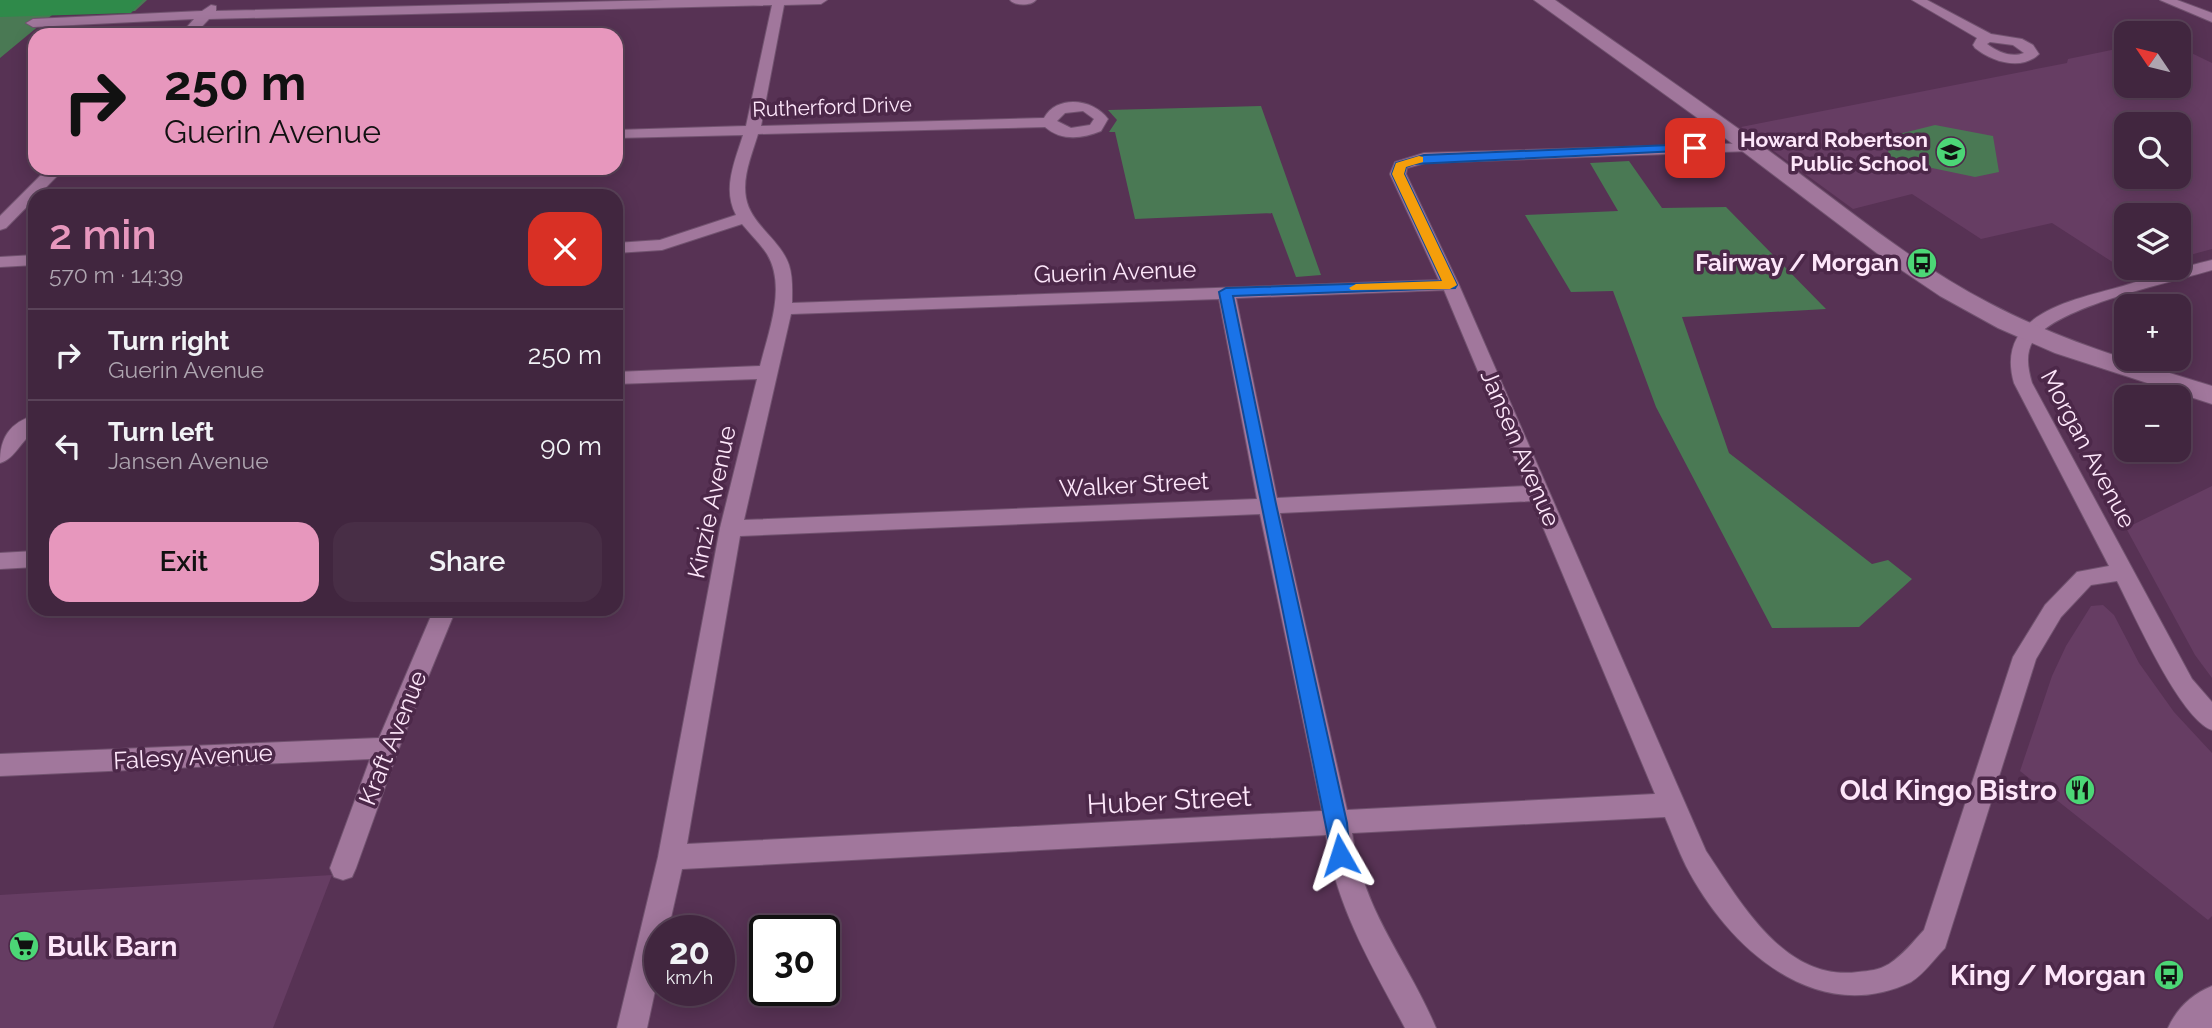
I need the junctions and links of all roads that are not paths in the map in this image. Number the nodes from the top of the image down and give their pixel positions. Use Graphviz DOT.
graph roads {
  1 [pos="219,0"];
  2 [pos="779,0"];
  3 [pos="821,0"];
  4 [pos="1016,0"];
  5 [pos="1030,0"];
  6 [pos="1543,0"];
  7 [pos="1918,0"];
  8 [pos="2166,0"];
  9 [pos="615,2"];
  10 [pos="352,5"];
  11 [pos="206,15"];
  12 [pos="2212,18"];
  13 [pos="33,23"];
  14 [pos="194,28"];
  15 [pos="1989,38"];
  16 [pos="1049,122"];
  17 [pos="752,131"];
  18 [pos="623,134"];
  19 [pos="1750,146"];
  20 [pos="50,175"];
  21 [pos="36,189"];
  22 [pos="28,197"];
  23 [pos="744,218"];
  24 [pos="0,225"];
  25 [pos="623,248"];
  26 [pos="28,260"];
  27 [pos="0,261"];
  28 [pos="2212,265"];
  29 [pos="1450,285"];
  30 [pos="1226,292"];
  31 [pos="783,309"];
  32 [pos="2030,333"];
  33 [pos="769,372"];
  34 [pos="623,378"];
  35 [pos="2212,395"];
  36 [pos="28,426"];
  37 [pos="0,456"];
  38 [pos="1540,493"];
  39 [pos="1268,504"];
  40 [pos="731,528"];
  41 [pos="28,559"];
  42 [pos="0,561"];
  43 [pos="2123,572"];
  44 [pos="442,616"];
  45 [pos="2212,720"];
  46 [pos="387,748"];
  47 [pos="0,765"];
  48 [pos="1670,805"];
  49 [pos="1337,823"];
  50 [pos="671,857"];
  51 [pos="343,868"];
  52 [pos="2212,1006"];
  53 [pos="632,1028"];
  54 [pos="1421,1028"];
  55 [pos="2189,1028"];
  1 -- 11 [label="street"];
  2 -- 3 [label="street"];
  2 -- 9 [label="street"];
  2 -- 17 [label="street"];
  4 -- 5 [label="street"];
  6 -- 19 [label="main road"];
  7 -- 15 [label="street"];
  8 -- 12 [label="street"];
  9 -- 10 [label="street"];
  10 -- 11 [label="street"];
  11 -- 13 [label="street"];
  11 -- 14 [label="street"];
  16 -- 17 [label="street, Rutherford Drive"];
  17 -- 18 [label="street, Rutherford Drive"];
  17 -- 23 [label="street"];
  19 -- 29 [label="street, Jansen Avenue"];
  19 -- 32 [label="main road"];
  20 -- 21 [label="street"];
  22 -- 24 [label="street"];
  23 -- 25 [label="street"];
  23 -- 31 [label="street, Kinzie Avenue"];
  26 -- 27 [label="street"];
  28 -- 32 [label="street, Morgan Avenue"];
  29 -- 30 [label="street, Guerin Avenue"];
  29 -- 38 [label="street, Jansen Avenue"];
  30 -- 31 [label="street, Guerin Avenue"];
  30 -- 39 [label="street"];
  31 -- 33 [label="street, Kinzie Avenue"];
  32 -- 35 [label="main road"];
  32 -- 43 [label="street, Morgan Avenue"];
  33 -- 34 [label="street"];
  33 -- 40 [label="street, Kinzie Avenue"];
  36 -- 37 [label="street"];
  38 -- 39 [label="street, Walker Street"];
  38 -- 48 [label="street, Jansen Avenue"];
  39 -- 40 [label="street, Walker Street"];
  39 -- 49 [label="street"];
  40 -- 50 [label="street, Kinzie Avenue"];
  41 -- 42 [label="street"];
  43 -- 45 [label="street, Morgan Avenue"];
  43 -- 48 [label="street, Jansen Avenue"];
  44 -- 46 [label="street, Kraft Avenue"];
  46 -- 47 [label="street, Falesy Avenue"];
  46 -- 51 [label="street, Kraft Avenue"];
  48 -- 49 [label="street, Huber Street"];
  49 -- 50 [label="street, Huber Street"];
  49 -- 54 [label="street"];
  50 -- 53 [label="street, Kinzie Avenue"];
  52 -- 55 [label="main road"];
}
